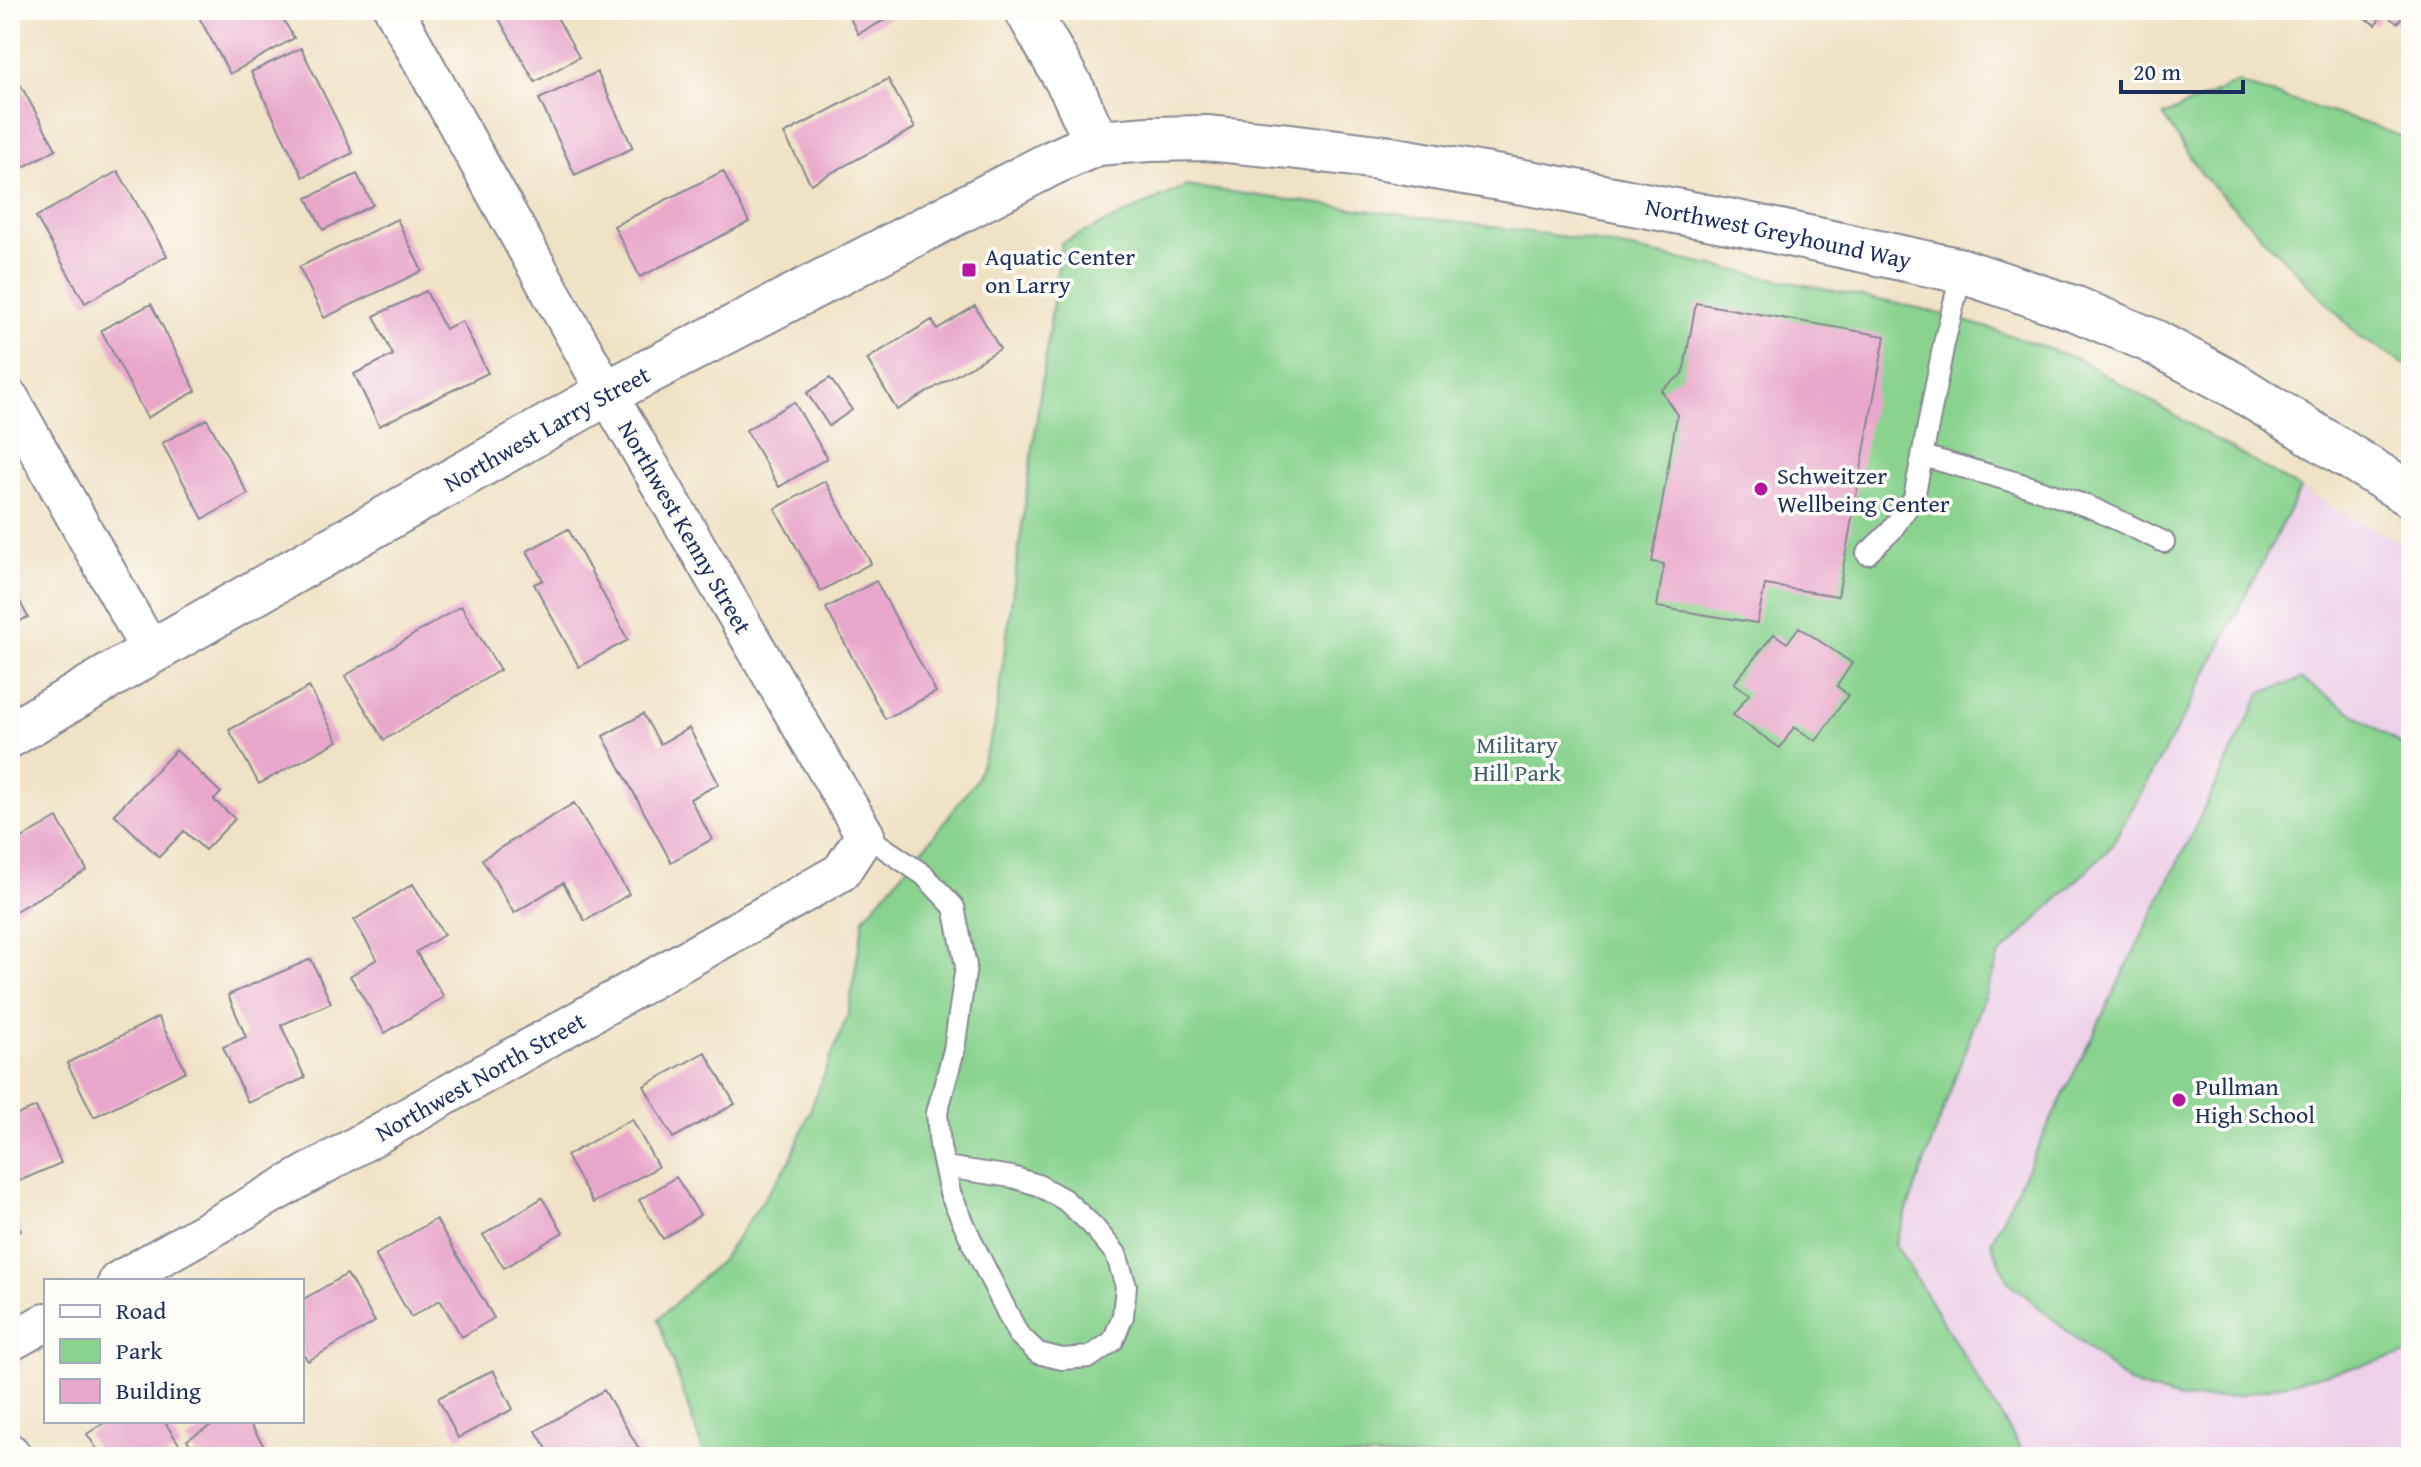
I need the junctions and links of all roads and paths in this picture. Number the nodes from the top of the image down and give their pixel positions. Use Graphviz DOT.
graph roads {
  1 [pos="394,10"];
  2 [pos="1027,10"];
  3 [pos="1097,143"];
  4 [pos="1962,271"];
  5 [pos="607,393"];
  6 [pos="10,399"];
  7 [pos="1923,456"];
  8 [pos="2411,495"];
  9 [pos="2164,542"];
  10 [pos="1867,554"];
  11 [pos="151,652"];
  12 [pos="10,735"];
  13 [pos="865,835"];
  14 [pos="945,1167"];
  15 [pos="122,1279"];
  16 [pos="44,1323"];
  17 [pos="10,1342"];
  1 -- 5 [label="street, Northwest Kenny Street"];
  2 -- 3 [label="street"];
  3 -- 4 [label="street, Northwest Greyhound Way"];
  3 -- 5 [label="street, Northwest Larry Street"];
  4 -- 7 [label="lane"];
  4 -- 8 [label="street, Northwest Greyhound Way"];
  5 -- 11 [label="street, Northwest Larry Street"];
  5 -- 13 [label="street, Northwest Kenny Street"];
  6 -- 11 [label="street"];
  7 -- 9 [label="lane"];
  7 -- 10 [label="lane"];
  11 -- 12 [label="street, Northwest Larry Street"];
  13 -- 14 [label="lane"];
  13 -- 15 [label="street, Northwest North Street"];
  14 -- 14 [label="lane"];
  16 -- 17 [label="street"];
}
